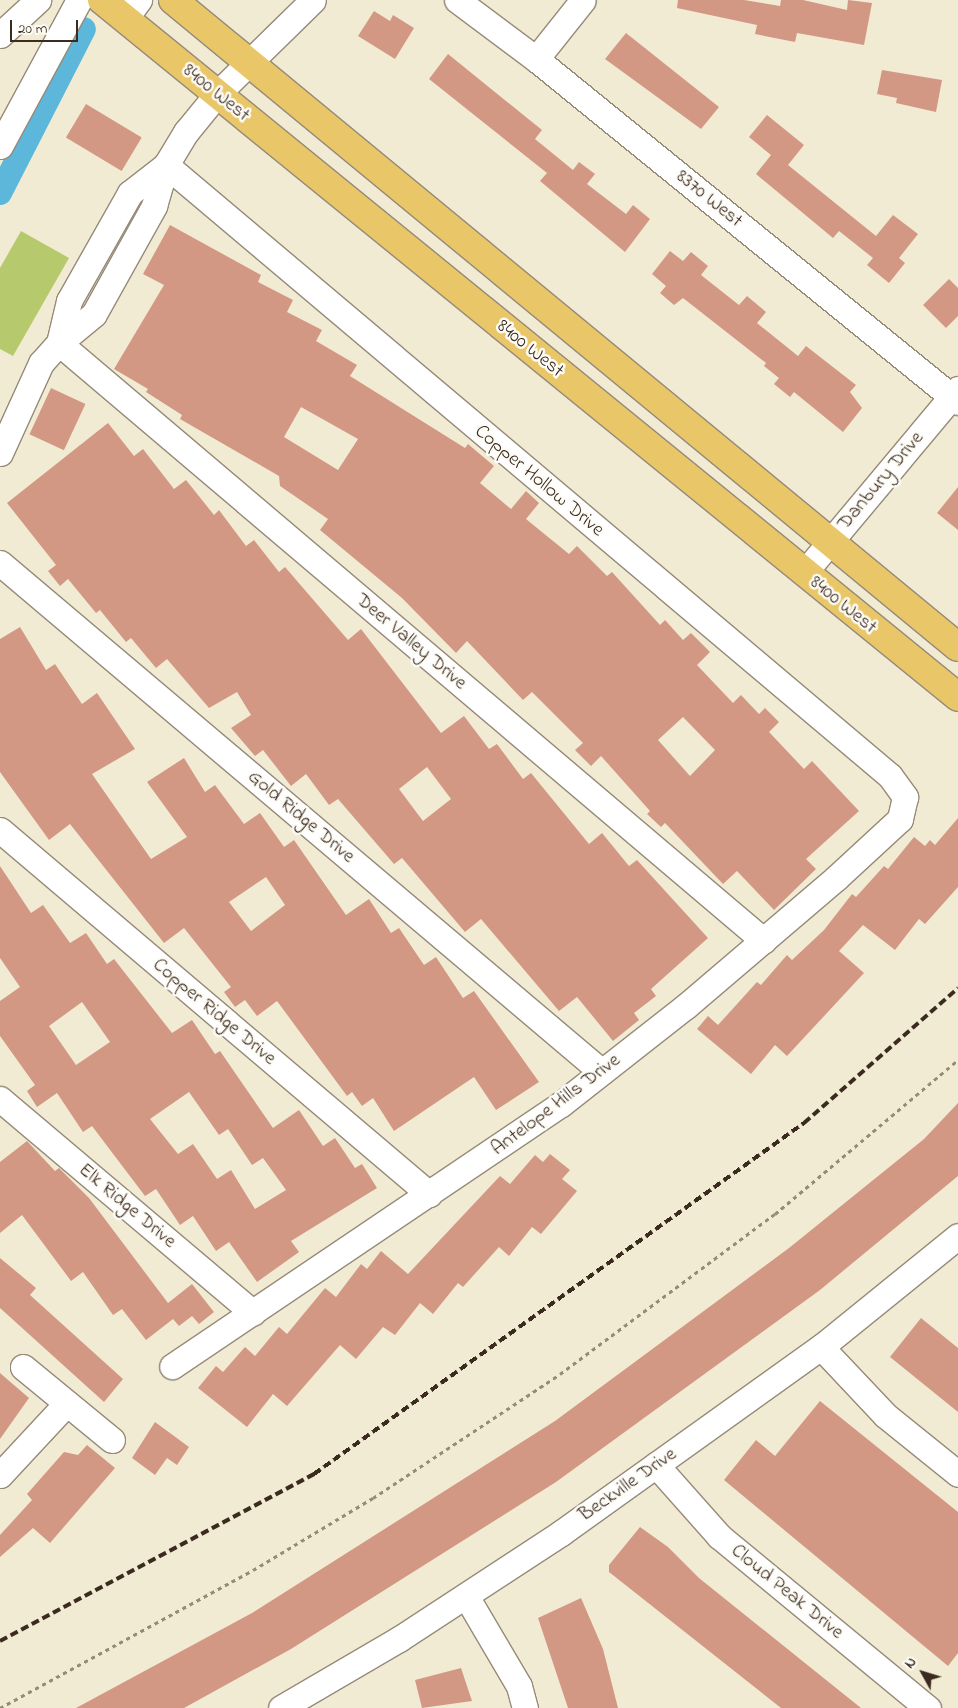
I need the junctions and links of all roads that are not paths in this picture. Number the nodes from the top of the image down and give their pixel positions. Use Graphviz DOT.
graph roads {
  1 [pos="38,0"];
  2 [pos="79,0"];
  3 [pos="102,0"];
  4 [pos="173,0"];
  5 [pos="313,0"];
  6 [pos="457,0"];
  7 [pos="583,0"];
  8 [pos="132,9"];
  9 [pos="0,35"];
  10 [pos="536,59"];
  11 [pos="248,63"];
  12 [pos="218,94"];
  13 [pos="0,146"];
  14 [pos="166,165"];
  15 [pos="59,343"];
  16 [pos="956,396"];
  17 [pos="0,453"];
  18 [pos="830,543"];
  19 [pos="0,563"];
  20 [pos="804,573"];
  21 [pos="958,647"];
  22 [pos="958,697"];
  23 [pos="904,802"];
  24 [pos="0,830"];
  25 [pos="764,941"];
  26 [pos="602,1072"];
  27 [pos="0,1099"];
  28 [pos="429,1194"];
  29 [pos="958,1236"];
  30 [pos="253,1313"];
  31 [pos="821,1347"];
  32 [pos="172,1366"];
  33 [pos="23,1367"];
  34 [pos="67,1403"];
  35 [pos="112,1440"];
  36 [pos="656,1465"];
  37 [pos="958,1474"];
  38 [pos="0,1475"];
  39 [pos="466,1596"];
  40 [pos="280,1708"];
  41 [pos="525,1708"];
  42 [pos="928,1708"];
  1 -- 9 [label="street"];
  2 -- 13 [label="street"];
  3 -- 8 [label="main road, 8400 West"];
  4 -- 11 [label="main road, 8400 West"];
  5 -- 11 [label="street"];
  6 -- 10 [label="street, 8370 West"];
  7 -- 10 [label="street"];
  8 -- 12 [label="main road, 8400 West"];
  10 -- 16 [label="street, 8370 West"];
  11 -- 12 [label="street"];
  11 -- 18 [label="main road, 8400 West"];
  12 -- 14 [label="street"];
  12 -- 20 [label="main road, 8400 West"];
  14 -- 15 [label="street"];
  14 -- 23 [label="street, Copper Hollow Drive"];
  15 -- 17 [label="street"];
  15 -- 25 [label="street, Deer Valley Drive"];
  16 -- 18 [label="street, Danbury Drive"];
  18 -- 20 [label="street, Danbury Drive"];
  18 -- 21 [label="main road, 8400 West"];
  19 -- 26 [label="street, Gold Ridge Drive"];
  20 -- 22 [label="main road, 8400 West"];
  23 -- 25 [label="street, Antelope Hills Drive"];
  24 -- 28 [label="street, Copper Ridge Drive"];
  25 -- 26 [label="street, Antelope Hills Drive"];
  26 -- 28 [label="street, Antelope Hills Drive"];
  27 -- 30 [label="street, Elk Ridge Drive"];
  28 -- 30 [label="street, Antelope Hills Drive"];
  29 -- 31 [label="street, Beckville Drive"];
  30 -- 32 [label="street, Antelope Hills Drive"];
  31 -- 36 [label="street, Beckville Drive"];
  31 -- 37 [label="street"];
  33 -- 34 [label="street"];
  34 -- 35 [label="street"];
  34 -- 38 [label="street"];
  36 -- 39 [label="street, Beckville Drive"];
  36 -- 42 [label="street, Cloud Peak Drive"];
  39 -- 40 [label="street, Beckville Drive"];
  39 -- 41 [label="street"];
}
